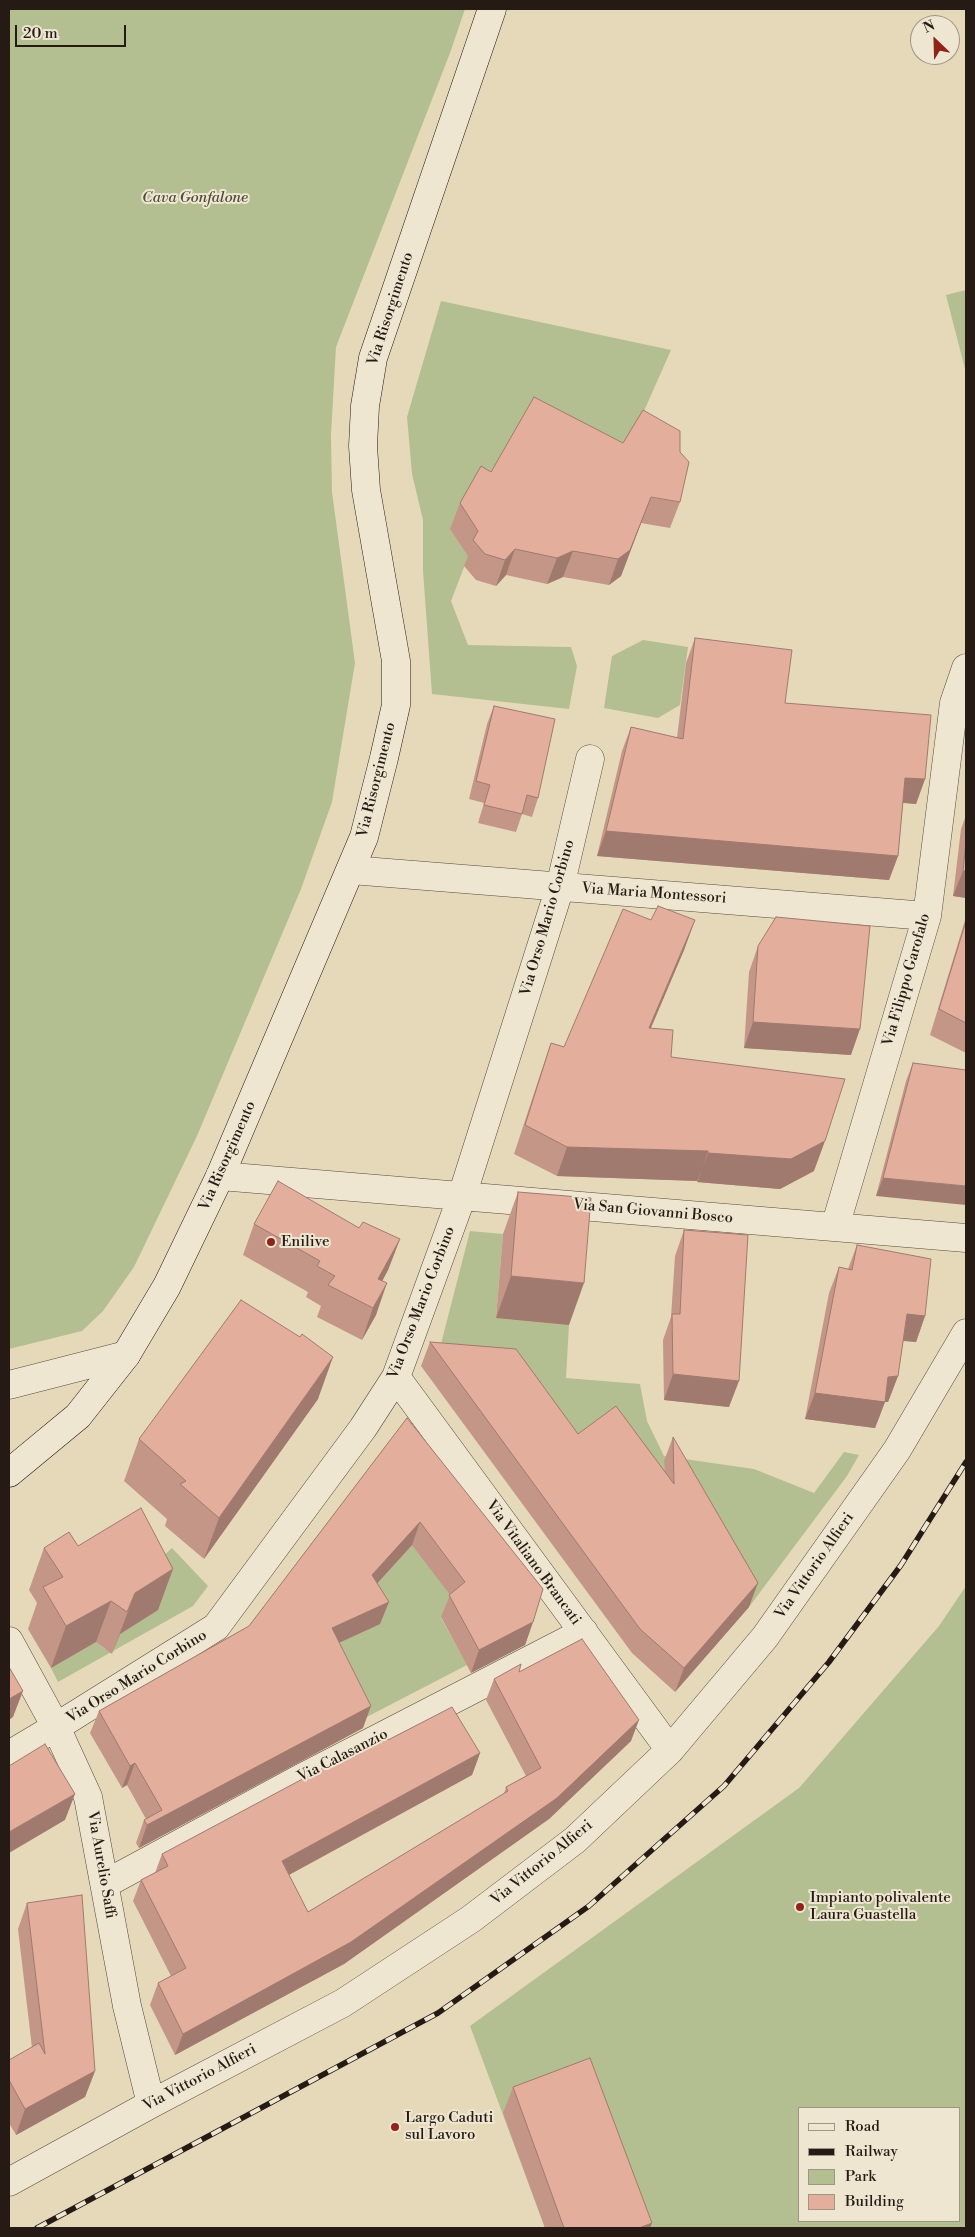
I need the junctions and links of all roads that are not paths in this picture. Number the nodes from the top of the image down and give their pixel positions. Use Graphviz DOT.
graph roads {
  1 [pos="492,9"];
  2 [pos="966,668"];
  3 [pos="590,759"];
  4 [pos="351,870"];
  5 [pos="560,887"];
  6 [pos="927,916"];
  7 [pos="220,1176"];
  8 [pos="462,1196"];
  9 [pos="835,1227"];
  10 [pos="966,1238"];
  11 [pos="966,1333"];
  12 [pos="126,1355"];
  13 [pos="396,1377"];
  14 [pos="9,1385"];
  15 [pos="9,1474"];
  16 [pos="584,1632"];
  17 [pos="9,1641"];
  18 [pos="56,1727"];
  19 [pos="670,1750"];
  20 [pos="9,1755"];
  21 [pos="104,1884"];
  22 [pos="151,2104"];
  23 [pos="9,2182"];
  1 -- 4 [label="street, Via Risorgimento"];
  2 -- 6 [label="street, Via Filippo Garofalo"];
  3 -- 5 [label="street, Via Orso Mario Corbino"];
  4 -- 5 [label="street, Via Maria Montessori"];
  4 -- 7 [label="street, Via Risorgimento"];
  5 -- 6 [label="street, Via Maria Montessori"];
  5 -- 8 [label="street, Via Orso Mario Corbino"];
  6 -- 9 [label="street, Via Filippo Garofalo"];
  7 -- 8 [label="street, Via San Giovanni Bosco"];
  7 -- 12 [label="street, Via Risorgimento"];
  8 -- 9 [label="street, Via San Giovanni Bosco"];
  8 -- 13 [label="street, Via Orso Mario Corbino"];
  9 -- 10 [label="street, Via San Giovanni Bosco"];
  11 -- 19 [label="street, Via Vittorio Alfieri"];
  12 -- 14 [label="street"];
  12 -- 15 [label="street, Via Risorgimento"];
  13 -- 16 [label="street, Via Vitaliano Brancati"];
  13 -- 18 [label="street, Via Orso Mario Corbino"];
  16 -- 19 [label="street, Via Vitaliano Brancati"];
  16 -- 21 [label="street, Via Calasanzio"];
  17 -- 18 [label="street, Via Aurelio Saffi"];
  18 -- 20 [label="street, Via Orso Mario Corbino"];
  18 -- 21 [label="street, Via Aurelio Saffi"];
  19 -- 22 [label="street, Via Vittorio Alfieri"];
  21 -- 22 [label="street, Via Aurelio Saffi"];
  22 -- 23 [label="street, Via Vittorio Alfieri"];
}
